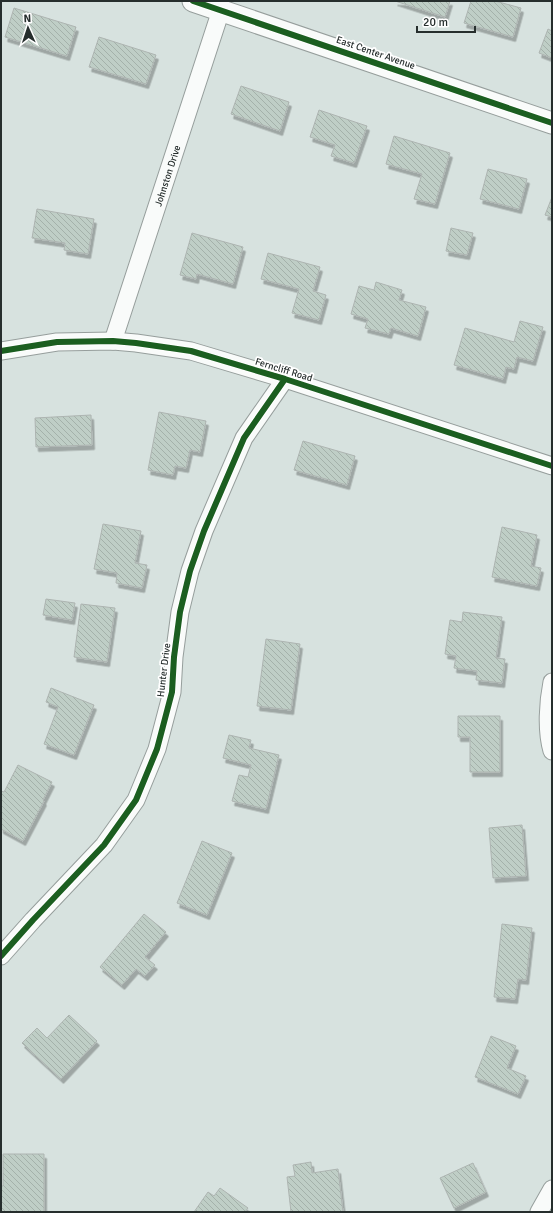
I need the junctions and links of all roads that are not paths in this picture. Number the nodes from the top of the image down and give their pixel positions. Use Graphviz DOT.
graph roads {
  1 [pos="193,1"];
  2 [pos="221,10"];
  3 [pos="552,123"];
  4 [pos="113,341"];
  5 [pos="1,351"];
  6 [pos="285,379"];
  7 [pos="552,466"];
  8 [pos="552,682"];
  9 [pos="552,751"];
  10 [pos="1,956"];
  11 [pos="552,1189"];
  12 [pos="539,1212"];
  1 -- 2 [label="street, East Center Avenue"];
  2 -- 3 [label="street, East Center Avenue"];
  2 -- 4 [label="street, Johnston Drive"];
  4 -- 5 [label="street, Ferncliff Road"];
  4 -- 6 [label="street, Ferncliff Road"];
  6 -- 7 [label="street, Ferncliff Road"];
  6 -- 10 [label="street, Hunter Drive"];
  8 -- 9 [label="street"];
  11 -- 12 [label="street"];
}
